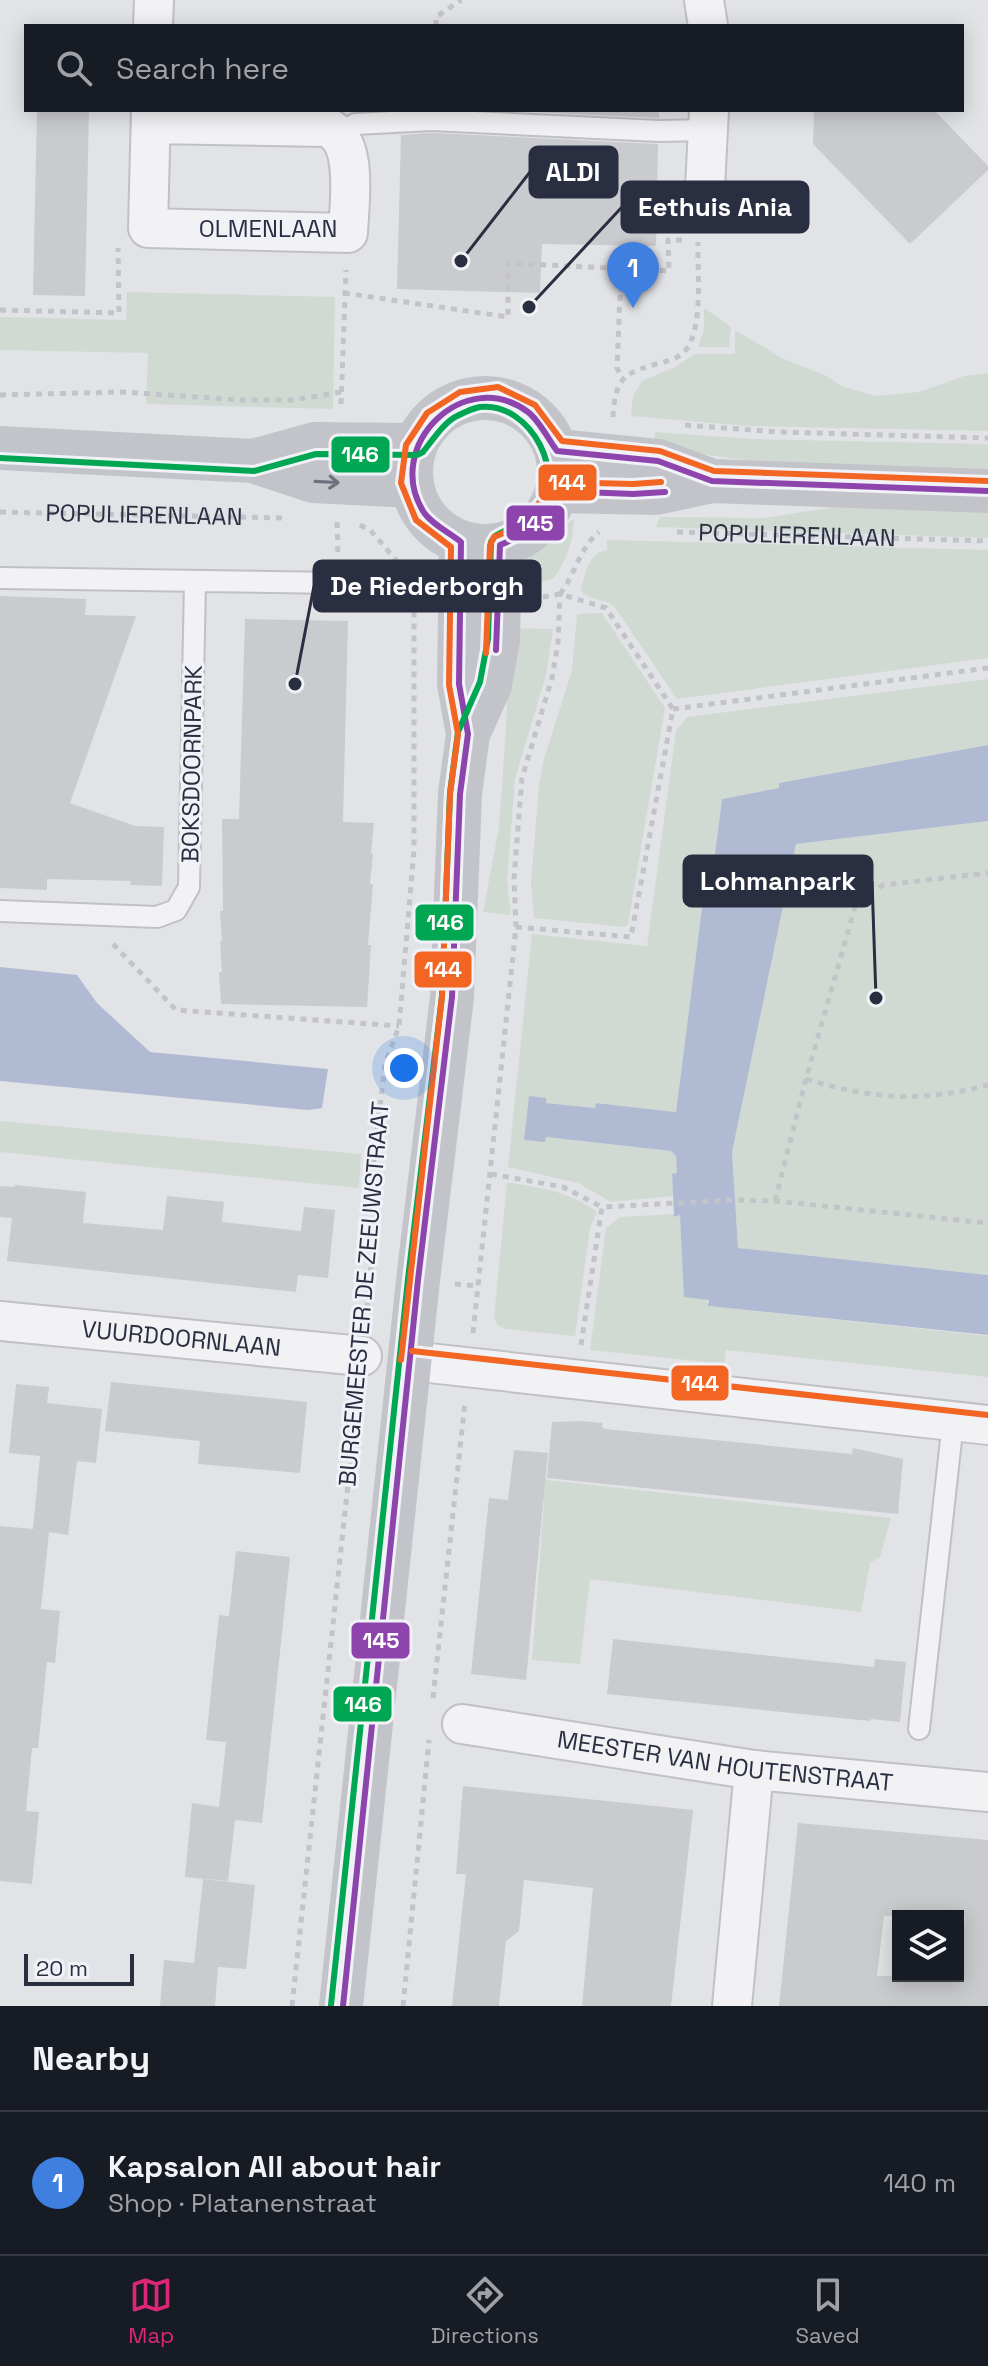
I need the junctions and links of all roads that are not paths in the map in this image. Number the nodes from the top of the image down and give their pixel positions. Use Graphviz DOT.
graph roads {
  1 [pos="154,0"];
  2 [pos="704,0"];
  3 [pos="153,24"];
  4 [pos="708,24"];
  5 [pos="151,117"];
  6 [pos="708,120"];
  7 [pos="341,136"];
  8 [pos="701,224"];
  9 [pos="0,448"];
  10 [pos="414,466"];
  11 [pos="557,471"];
  12 [pos="988,491"];
  13 [pos="480,543"];
  14 [pos="0,578"];
  15 [pos="195,581"];
  16 [pos="338,583"];
  17 [pos="0,911"];
  18 [pos="0,1321"];
  19 [pos="362,1356"];
  20 [pos="411,1361"];
  21 [pos="970,1424"];
  22 [pos="441,1722"];
  23 [pos="919,1729"];
  24 [pos="754,1770"];
  25 [pos="988,1792"];
  26 [pos="343,2004"];
  27 [pos="732,2006"];
  1 -- 3 [label="street"];
  2 -- 4 [label="street"];
  5 -- 7 [label="street"];
  5 -- 7 [label="street, OLMENLAAN"];
  6 -- 7 [label="lane"];
  6 -- 8 [label="street"];
  9 -- 10 [label="street"];
  10 -- 11 [label="street"];
  10 -- 13 [label="street"];
  11 -- 12 [label="street, POPULIERENLAAN"];
  11 -- 13 [label="street"];
  13 -- 20 [label="street, BURGEMEESTER DE ZEEUWSTRAAT"];
  14 -- 15 [label="lane"];
  15 -- 16 [label="lane"];
  15 -- 17 [label="lane, BOKSDOORNPARK"];
  18 -- 19 [label="street, VUURDOORNLAAN"];
  20 -- 21 [label="street"];
  20 -- 26 [label="street, BURGEMEESTER DE ZEEUWSTRAAT"];
  21 -- 23 [label="lane"];
  22 -- 24 [label="street, MEESTER VAN HOUTENSTRAAT"];
  24 -- 25 [label="street, MEESTER VAN HOUTENSTRAAT"];
  24 -- 27 [label="street"];
}
